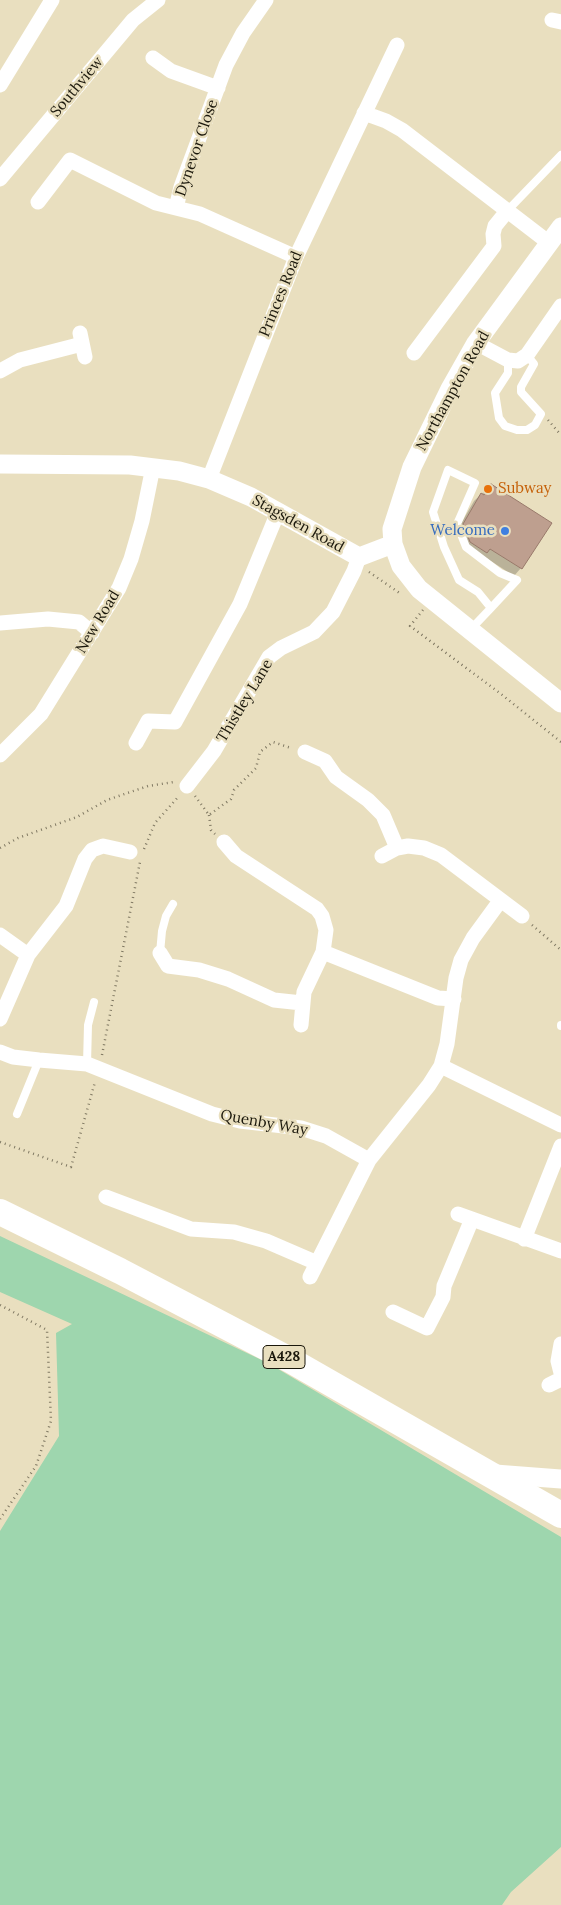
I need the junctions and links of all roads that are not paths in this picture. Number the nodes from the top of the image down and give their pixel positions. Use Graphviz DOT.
graph roads {
  1 [pos="52,0"];
  2 [pos="158,0"];
  3 [pos="266,0"];
  4 [pos="396,55"];
  5 [pos="153,58"];
  6 [pos="0,85"];
  7 [pos="218,88"];
  8 [pos="364,113"];
  9 [pos="561,155"];
  10 [pos="0,179"];
  11 [pos="38,202"];
  12 [pos="176,208"];
  13 [pos="508,210"];
  14 [pos="561,227"];
  15 [pos="548,242"];
  16 [pos="296,257"];
  17 [pos="561,306"];
  18 [pos="476,342"];
  19 [pos="82,345"];
  20 [pos="414,353"];
  21 [pos="527,355"];
  22 [pos="508,360"];
  23 [pos="0,371"];
  24 [pos="0,464"];
  25 [pos="153,467"];
  26 [pos="209,479"];
  27 [pos="278,512"];
  28 [pos="393,544"];
  29 [pos="359,558"];
  30 [pos="491,608"];
  31 [pos="0,623"];
  32 [pos="470,631"];
  33 [pos="92,633"];
  34 [pos="561,703"];
  35 [pos="136,743"];
  36 [pos="305,752"];
  37 [pos="0,755"];
  38 [pos="188,786"];
  39 [pos="224,842"];
  40 [pos="397,848"];
  41 [pos="135,854"];
  42 [pos="382,856"];
  43 [pos="500,901"];
  44 [pos="173,904"];
  45 [pos="522,916"];
  46 [pos="0,935"];
  47 [pos="323,952"];
  48 [pos="160,953"];
  49 [pos="28,955"];
  50 [pos="454,999"];
  51 [pos="94,1002"];
  52 [pos="302,1003"];
  53 [pos="0,1019"];
  54 [pos="301,1025"];
  55 [pos="0,1052"];
  56 [pos="38,1060"];
  57 [pos="93,1066"];
  58 [pos="440,1066"];
  59 [pos="17,1114"];
  60 [pos="561,1126"];
  61 [pos="561,1146"];
  62 [pos="369,1160"];
  63 [pos="106,1197"];
  64 [pos="0,1212"];
  65 [pos="458,1214"];
  66 [pos="472,1219"];
  67 [pos="524,1239"];
  68 [pos="561,1251"];
  69 [pos="393,1312"];
  70 [pos="561,1344"];
  71 [pos="561,1373"];
  72 [pos="491,1474"];
  73 [pos="561,1479"];
  74 [pos="561,1515"];
  1 -- 6 [label="street"];
  2 -- 10 [label="street, Southview"];
  3 -- 7 [label="street, Dynevor Close"];
  4 -- 8 [label="street, Princes Road"];
  5 -- 7 [label="street, Dynevor Close"];
  7 -- 12 [label="street, Dynevor Close"];
  8 -- 13 [label="street"];
  8 -- 16 [label="street, Princes Road"];
  9 -- 13 [label="lane"];
  11 -- 12 [label="street, Dynevor Close"];
  12 -- 16 [label="street, Dynevor Close"];
  13 -- 15 [label="street"];
  13 -- 20 [label="street"];
  14 -- 15 [label="street, Northampton Road"];
  15 -- 18 [label="street, Northampton Road"];
  16 -- 26 [label="street, Princes Road"];
  17 -- 21 [label="street"];
  18 -- 22 [label="street"];
  18 -- 28 [label="street, Northampton Road"];
  19 -- 23 [label="street"];
  21 -- 22 [label="street"];
  21 -- 22 [label="lane"];
  24 -- 25 [label="street, Stagsden Road"];
  25 -- 26 [label="street, Stagsden Road"];
  25 -- 33 [label="street, New Road"];
  26 -- 27 [label="street, Stagsden Road"];
  27 -- 29 [label="street, Stagsden Road"];
  27 -- 35 [label="street"];
  28 -- 29 [label="street, Stagsden Road"];
  28 -- 32 [label="street"];
  29 -- 38 [label="street, Thistley Lane"];
  30 -- 30 [label="lane"];
  30 -- 32 [label="lane"];
  31 -- 33 [label="street"];
  32 -- 34 [label="street"];
  33 -- 37 [label="street, New Road"];
  36 -- 40 [label="street"];
  39 -- 47 [label="street"];
  40 -- 42 [label="street"];
  40 -- 43 [label="street"];
  41 -- 49 [label="street"];
  43 -- 45 [label="street"];
  43 -- 50 [label="street"];
  44 -- 48 [label="lane"];
  46 -- 49 [label="street"];
  47 -- 50 [label="street"];
  47 -- 52 [label="street"];
  48 -- 52 [label="street"];
  49 -- 53 [label="street"];
  50 -- 58 [label="street"];
  51 -- 57 [label="lane"];
  52 -- 54 [label="street"];
  55 -- 56 [label="street, Quenby Way"];
  56 -- 57 [label="street, Quenby Way"];
  56 -- 59 [label="lane"];
  57 -- 62 [label="street, Quenby Way"];
  58 -- 60 [label="street"];
  58 -- 62 [label="street"];
  61 -- 67 [label="street"];
  62 -- 63 [label="street"];
  64 -- 72 [label="highway, A428"];
  65 -- 66 [label="street"];
  66 -- 67 [label="street"];
  66 -- 69 [label="street"];
  67 -- 68 [label="street"];
  70 -- 71 [label="street"];
  72 -- 73 [label="street"];
  72 -- 74 [label="highway, A428"];
}
